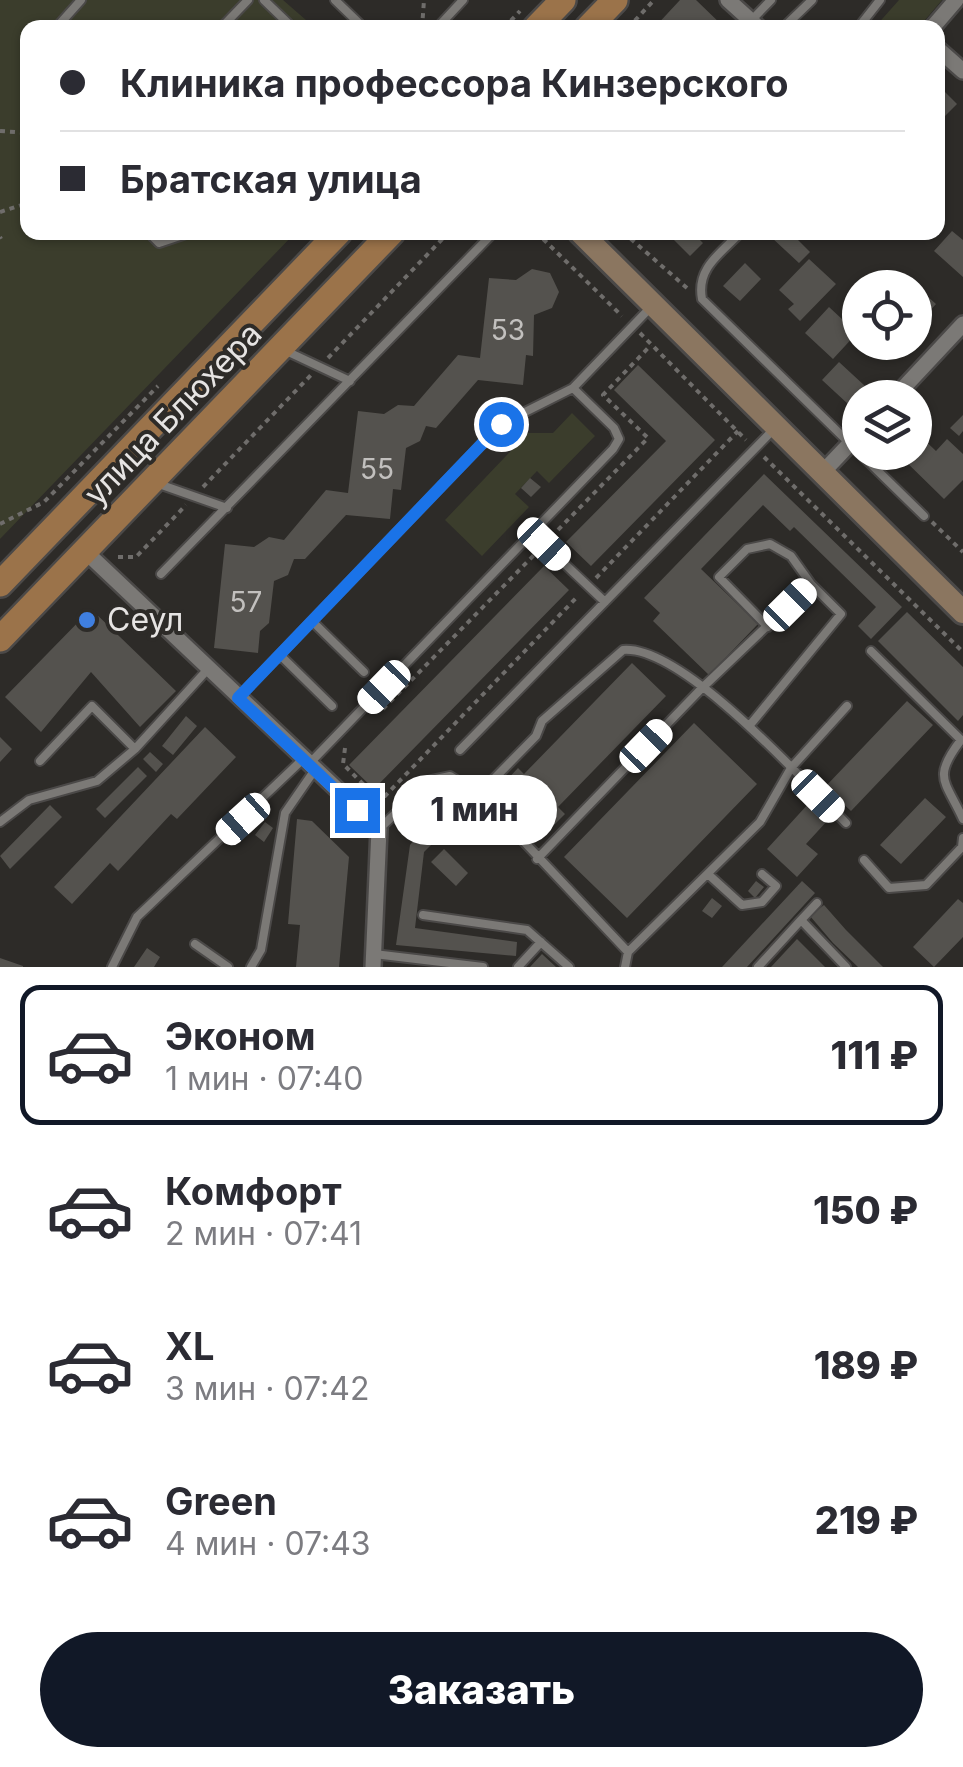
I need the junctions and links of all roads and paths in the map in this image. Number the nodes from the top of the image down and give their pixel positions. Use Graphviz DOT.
graph roads {
  1 [pos="81,0"];
  2 [pos="264,0"];
  3 [pos="335,0"];
  4 [pos="463,0"];
  5 [pos="530,0"];
  6 [pos="563,0"];
  7 [pos="615,0"];
  8 [pos="654,0"];
  9 [pos="728,0"];
  10 [pos="771,0"];
  11 [pos="812,0"];
  12 [pos="880,0"];
  13 [pos="956,0"];
  14 [pos="63,20"];
  15 [pos="285,20"];
  16 [pos="356,20"];
  17 [pos="444,20"];
  18 [pos="511,20"];
  19 [pos="544,20"];
  20 [pos="596,20"];
  21 [pos="635,20"];
  22 [pos="747,20"];
  23 [pos="756,20"];
  24 [pos="791,20"];
  25 [pos="864,20"];
  26 [pos="939,20"];
  27 [pos="328,240"];
  28 [pos="384,240"];
  29 [pos="440,240"];
  30 [pos="486,240"];
  31 [pos="588,240"];
  32 [pos="630,240"];
  33 [pos="733,240"];
  34 [pos="702,299"];
  35 [pos="652,305"];
  36 [pos="963,324"];
  37 [pos="280,348"];
  38 [pos="319,366"];
  39 [pos="169,374"];
  40 [pos="350,380"];
  41 [pos="911,380"];
  42 [pos="573,388"];
  43 [pos="842,427"];
  44 [pos="776,428"];
  45 [pos="738,432"];
  46 [pos="842,452"];
  47 [pos="883,470"];
  48 [pos="822,473"];
  49 [pos="152,482"];
  50 [pos="194,496"];
  51 [pos="226,508"];
  52 [pos="0,511"];
  53 [pos="924,516"];
  54 [pos="10,517"];
  55 [pos="0,524"];
  56 [pos="533,534"];
  57 [pos="544,544"];
  58 [pos="86,552"];
  59 [pos="963,552"];
  60 [pos="118,556"];
  61 [pos="162,574"];
  62 [pos="0,584"];
  63 [pos="811,584"];
  64 [pos="588,586"];
  65 [pos="605,602"];
  66 [pos="963,612"];
  67 [pos="313,622"];
  68 [pos="768,627"];
  69 [pos="0,639"];
  70 [pos="871,651"];
  71 [pos="280,655"];
  72 [pos="208,669"];
  73 [pos="364,672"];
  74 [pos="701,689"];
  75 [pos="238,698"];
  76 [pos="332,706"];
  77 [pos="847,706"];
  78 [pos="371,721"];
  79 [pos="750,725"];
  80 [pos="962,739"];
  81 [pos="345,748"];
  82 [pos="135,749"];
  83 [pos="460,750"];
  84 [pos="40,761"];
  85 [pos="308,765"];
  86 [pos="791,768"];
  87 [pos="479,794"];
  88 [pos="963,819"];
  89 [pos="0,822"];
  90 [pos="846,823"];
  91 [pos="379,829"];
  92 [pos="963,838"];
  93 [pos="537,859"];
  94 [pos="864,860"];
  95 [pos="762,874"];
  96 [pos="708,875"];
  97 [pos="817,902"];
  98 [pos="423,915"];
  99 [pos="801,920"];
  100 [pos="541,942"];
  101 [pos="195,944"];
  102 [pos="261,950"];
  103 [pos="628,952"];
  104 [pos="373,961"];
  105 [pos="841,966"];
  106 [pos="112,967"];
  107 [pos="228,967"];
  108 [pos="251,967"];
  109 [pos="259,967"];
  110 [pos="483,967"];
  111 [pos="518,967"];
  112 [pos="569,967"];
  113 [pos="625,967"];
  114 [pos="758,967"];
  1 -- 14 [label="lane"];
  2 -- 15 [label="lane"];
  3 -- 16 [label="lane"];
  4 -- 17 [label="lane"];
  5 -- 18 [label="path"];
  6 -- 19 [label="main road"];
  7 -- 20 [label="main road"];
  8 -- 21 [label="path"];
  9 -- 22 [label="street"];
  10 -- 23 [label="lane"];
  11 -- 24 [label="lane"];
  12 -- 25 [label="lane"];
  13 -- 26 [label="street"];
  27 -- 62 [label="main road, улица Блюхера"];
  28 -- 37 [label="main road, улица Блюхера"];
  29 -- 38 [label="path"];
  30 -- 40 [label="lane"];
  31 -- 35 [label="street"];
  32 -- 34 [label="path"];
  33 -- 34 [label="lane"];
  34 -- 43 [label="lane"];
  35 -- 42 [label="lane"];
  35 -- 44 [label="street"];
  36 -- 41 [label="street"];
  37 -- 38 [label="lane"];
  37 -- 49 [label="main road, улица Блюхера"];
  38 -- 40 [label="lane"];
  38 -- 50 [label="path"];
  39 -- 54 [label="path"];
  40 -- 51 [label="lane"];
  42 -- 56 [label="lane"];
  42 -- 67 [label="lane"];
  44 -- 48 [label="street"];
  44 -- 65 [label="lane"];
  45 -- 64 [label="path"];
  46 -- 48 [label="street"];
  47 -- 53 [label="lane"];
  48 -- 66 [label="street"];
  49 -- 50 [label="lane"];
  49 -- 58 [label="main road, улица Блюхера"];
  50 -- 51 [label="lane"];
  50 -- 60 [label="path"];
  51 -- 61 [label="lane"];
  52 -- 54 [label="path"];
  53 -- 59 [label="path"];
  54 -- 55 [label="path"];
  56 -- 57 [label="lane"];
  56 -- 85 [label="lane"];
  57 -- 64 [label="lane"];
  57 -- 78 [label="path"];
  58 -- 69 [label="main road, улица Блюхера"];
  58 -- 72 [label="street"];
  63 -- 68 [label="lane"];
  63 -- 68 [label="lane"];
  63 -- 79 [label="lane"];
  64 -- 65 [label="lane"];
  64 -- 81 [label="path"];
  65 -- 83 [label="lane"];
  67 -- 71 [label="lane"];
  67 -- 73 [label="lane"];
  68 -- 74 [label="lane"];
  70 -- 80 [label="lane"];
  71 -- 75 [label="lane"];
  71 -- 76 [label="lane"];
  72 -- 75 [label="street"];
  72 -- 82 [label="lane"];
  74 -- 79 [label="lane"];
  74 -- 87 [label="lane"];
  74 -- 93 [label="lane"];
  75 -- 85 [label="street"];
  77 -- 86 [label="lane"];
  79 -- 86 [label="lane"];
  80 -- 88 [label="lane"];
  82 -- 84 [label="lane"];
  82 -- 89 [label="lane"];
  85 -- 91 [label="street"];
  85 -- 102 [label="lane"];
  85 -- 106 [label="lane"];
  86 -- 90 [label="lane"];
  86 -- 96 [label="lane"];
  87 -- 91 [label="lane"];
  87 -- 93 [label="lane"];
  91 -- 104 [label="street"];
  92 -- 94 [label="lane"];
  93 -- 103 [label="lane"];
  95 -- 96 [label="lane"];
  96 -- 103 [label="lane"];
  97 -- 99 [label="lane"];
  98 -- 100 [label="lane"];
  99 -- 105 [label="lane"];
  99 -- 114 [label="lane"];
  100 -- 111 [label="lane"];
  100 -- 112 [label="lane"];
  101 -- 107 [label="lane"];
  102 -- 108 [label="lane"];
  102 -- 109 [label="lane"];
  103 -- 113 [label="lane"];
  104 -- 110 [label="lane"];
}
